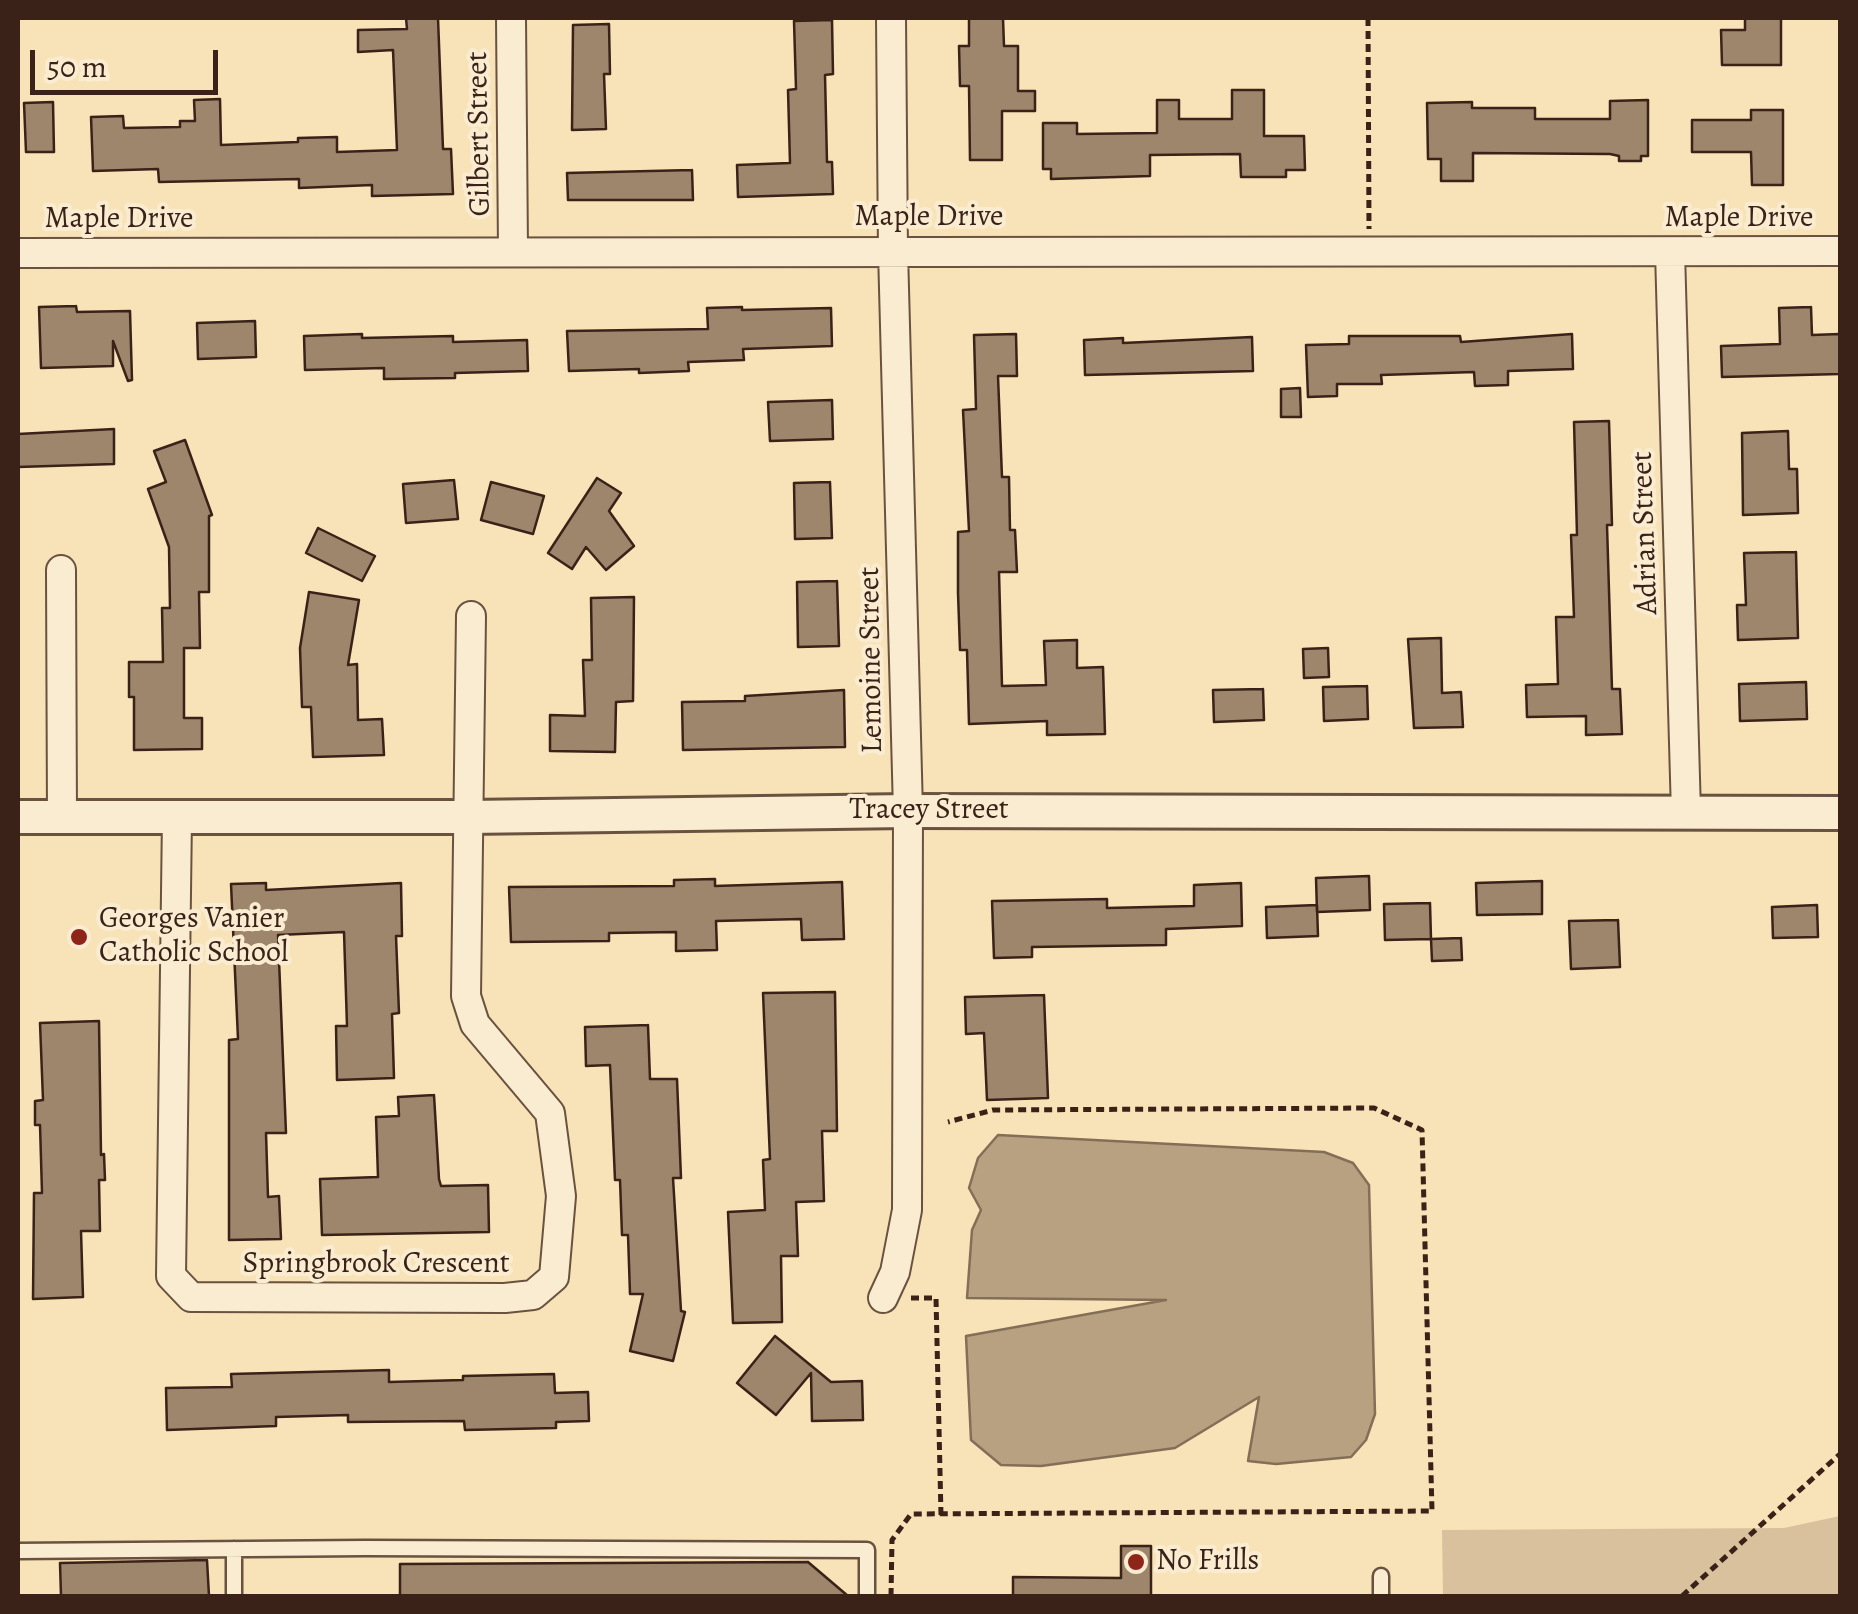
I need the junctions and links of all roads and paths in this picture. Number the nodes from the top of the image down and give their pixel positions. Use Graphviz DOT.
graph roads {
  1 [pos="511,18"];
  2 [pos="891,18"];
  3 [pos="1368,18"];
  4 [pos="513,250"];
  5 [pos="894,251"];
  6 [pos="1840,251"];
  7 [pos="1370,252"];
  8 [pos="1670,252"];
  9 [pos="18,253"];
  10 [pos="61,570"];
  11 [pos="470,616"];
  12 [pos="908,811"];
  13 [pos="1686,813"];
  14 [pos="1840,813"];
  15 [pos="177,816"];
  16 [pos="18,817"];
  17 [pos="62,817"];
  18 [pos="468,817"];
  19 [pos="948,1122"];
  20 [pos="883,1298"];
  21 [pos="1840,1454"];
  22 [pos="941,1515"];
  23 [pos="234,1549"];
  24 [pos="18,1552"];
  25 [pos="1381,1576"];
  26 [pos="234,1596"];
  27 [pos="867,1596"];
  28 [pos="891,1596"];
  29 [pos="1381,1596"];
  30 [pos="1682,1596"];
  1 -- 4 [label="street, Gilbert Street"];
  2 -- 5 [label="street, Lemoine Street"];
  3 -- 7 [label="path"];
  4 -- 5 [label="street, Maple Drive"];
  4 -- 9 [label="street, Maple Drive"];
  5 -- 7 [label="street, Maple Drive"];
  5 -- 12 [label="street, Lemoine Street"];
  6 -- 8 [label="street, Maple Drive"];
  7 -- 8 [label="street, Maple Drive"];
  8 -- 13 [label="street, Adrian Street"];
  10 -- 17 [label="street"];
  11 -- 18 [label="street, Springbrook Crescent"];
  12 -- 13 [label="street, Tracey Street"];
  12 -- 18 [label="street, Tracey Street"];
  12 -- 20 [label="street, Lemoine Street"];
  13 -- 14 [label="street, Tracey Street"];
  15 -- 17 [label="street, Tracey Street"];
  15 -- 18 [label="street, Tracey Street"];
  15 -- 18 [label="street, Springbrook Crescent"];
  16 -- 17 [label="street, Tracey Street"];
  19 -- 22 [label="path"];
  20 -- 22 [label="path"];
  21 -- 30 [label="path"];
  22 -- 28 [label="path"];
  23 -- 24 [label="lane"];
  23 -- 26 [label="lane"];
  23 -- 27 [label="lane"];
  25 -- 29 [label="lane"];
}
